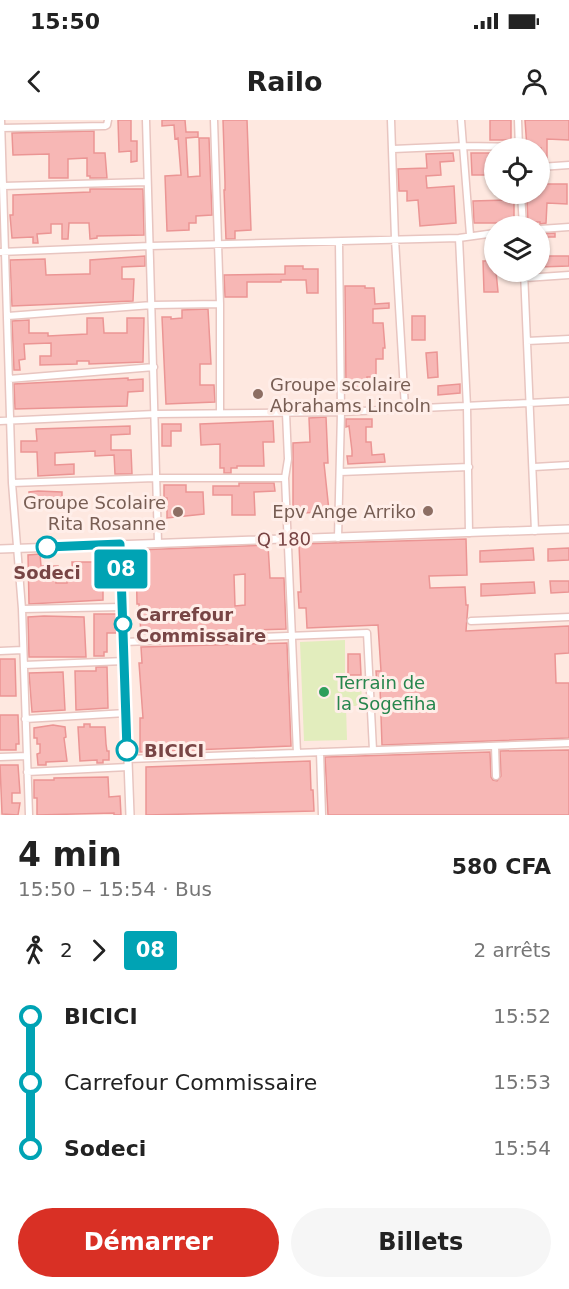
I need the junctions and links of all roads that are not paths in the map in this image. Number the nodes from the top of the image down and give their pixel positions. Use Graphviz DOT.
graph roads {
  1 [pos="1,120"];
  2 [pos="108,120"];
  3 [pos="146,120"];
  4 [pos="213,120"];
  5 [pos="391,120"];
  6 [pos="461,120"];
  7 [pos="519,120"];
  8 [pos="1,128"];
  9 [pos="519,138"];
  10 [pos="463,146"];
  11 [pos="484,147"];
  12 [pos="393,149"];
  13 [pos="569,165"];
  14 [pos="550,166"];
  15 [pos="147,182"];
  16 [pos="3,186"];
  17 [pos="569,227"];
  18 [pos="550,228"];
  19 [pos="484,233"];
  20 [pos="470,235"];
  21 [pos="459,238"];
  22 [pos="395,239"];
  23 [pos="339,242"];
  24 [pos="219,245"];
  25 [pos="150,246"];
  26 [pos="2,252"];
  27 [pos="550,275"];
  28 [pos="569,275"];
  29 [pos="524,282"];
  30 [pos="220,304"];
  31 [pos="152,305"];
  32 [pos="8,316"];
  33 [pos="569,339"];
  34 [pos="527,341"];
  35 [pos="154,367"];
  36 [pos="9,379"];
  37 [pos="569,401"];
  38 [pos="530,403"];
  39 [pos="467,407"];
  40 [pos="405,408"];
  41 [pos="341,412"];
  42 [pos="220,413"];
  43 [pos="286,413"];
  44 [pos="155,414"];
  45 [pos="0,421"];
  46 [pos="10,421"];
  47 [pos="569,465"];
  48 [pos="469,466"];
  49 [pos="534,467"];
  50 [pos="340,472"];
  51 [pos="155,478"];
  52 [pos="285,478"];
  53 [pos="12,483"];
  54 [pos="569,529"];
  55 [pos="535,531"];
  56 [pos="469,533"];
  57 [pos="288,538"];
  58 [pos="338,538"];
  59 [pos="158,543"];
  60 [pos="120,544"];
  61 [pos="17,548"];
  62 [pos="0,549"];
  63 [pos="123,607"];
  64 [pos="22,609"];
  65 [pos="569,617"];
  66 [pos="471,621"];
  67 [pos="293,634"];
  68 [pos="124,642"];
  69 [pos="23,650"];
  70 [pos="0,651"];
  71 [pos="125,661"];
  72 [pos="24,665"];
  73 [pos="126,714"];
  74 [pos="25,719"];
  75 [pos="569,743"];
  76 [pos="495,746"];
  77 [pos="372,750"];
  78 [pos="320,752"];
  79 [pos="297,753"];
  80 [pos="27,756"];
  81 [pos="0,757"];
  82 [pos="128,763"];
  83 [pos="27,772"];
  84 [pos="496,776"];
  85 [pos="28,815"];
  86 [pos="130,815"];
  87 [pos="322,815"];
  1 -- 8 [label="street"];
  2 -- 8 [label="street"];
  3 -- 15 [label="street"];
  4 -- 24 [label="street"];
  5 -- 12 [label="street"];
  6 -- 10 [label="street"];
  7 -- 9 [label="street"];
  8 -- 16 [label="street"];
  10 -- 11 [label="street"];
  10 -- 12 [label="street"];
  10 -- 20 [label="street"];
  12 -- 22 [label="street"];
  13 -- 14 [label="street"];
  15 -- 16 [label="street"];
  15 -- 25 [label="street"];
  16 -- 26 [label="street"];
  17 -- 18 [label="street"];
  19 -- 20 [label="street"];
  20 -- 21 [label="street"];
  21 -- 22 [label="street"];
  21 -- 39 [label="street"];
  22 -- 23 [label="street"];
  22 -- 40 [label="street"];
  23 -- 24 [label="street"];
  23 -- 41 [label="street"];
  24 -- 25 [label="street"];
  24 -- 30 [label="street"];
  25 -- 26 [label="street"];
  25 -- 31 [label="street"];
  26 -- 32 [label="street"];
  27 -- 28 [label="street"];
  29 -- 34 [label="street"];
  30 -- 31 [label="street"];
  30 -- 42 [label="street"];
  31 -- 32 [label="street"];
  31 -- 35 [label="street"];
  32 -- 36 [label="street"];
  33 -- 34 [label="street"];
  34 -- 38 [label="street"];
  35 -- 36 [label="street"];
  35 -- 44 [label="street"];
  36 -- 46 [label="street"];
  37 -- 38 [label="street"];
  38 -- 39 [label="street"];
  38 -- 49 [label="street"];
  39 -- 40 [label="street"];
  39 -- 48 [label="street"];
  40 -- 41 [label="street"];
  41 -- 43 [label="street"];
  41 -- 50 [label="street"];
  42 -- 43 [label="street"];
  42 -- 44 [label="street"];
  43 -- 52 [label="street"];
  44 -- 46 [label="street"];
  44 -- 51 [label="street"];
  45 -- 46 [label="street"];
  46 -- 53 [label="street"];
  47 -- 49 [label="street"];
  48 -- 50 [label="street"];
  48 -- 56 [label="street"];
  49 -- 55 [label="street"];
  50 -- 58 [label="street"];
  51 -- 52 [label="street"];
  51 -- 53 [label="street"];
  51 -- 59 [label="street"];
  52 -- 57 [label="street"];
  53 -- 61 [label="street"];
  54 -- 55 [label="street, Q 180"];
  55 -- 56 [label="street, Q 180"];
  56 -- 58 [label="street, Q 180"];
  57 -- 58 [label="street, Q 180"];
  57 -- 59 [label="street, Q 180"];
  57 -- 67 [label="street"];
  59 -- 60 [label="street, Q 180"];
  60 -- 61 [label="street, Q 180"];
  60 -- 63 [label="street"];
  61 -- 62 [label="street, Q 180"];
  61 -- 64 [label="street"];
  63 -- 64 [label="street"];
  63 -- 68 [label="street"];
  64 -- 69 [label="street"];
  65 -- 66 [label="street"];
  67 -- 68 [label="street"];
  67 -- 77 [label="street"];
  67 -- 79 [label="street"];
  68 -- 71 [label="street"];
  69 -- 70 [label="street"];
  69 -- 72 [label="street"];
  71 -- 72 [label="street"];
  71 -- 73 [label="street"];
  72 -- 74 [label="street"];
  73 -- 74 [label="street"];
  73 -- 82 [label="street"];
  74 -- 80 [label="street"];
  75 -- 76 [label="street"];
  76 -- 77 [label="street"];
  76 -- 84 [label="street"];
  77 -- 78 [label="street"];
  78 -- 79 [label="street"];
  78 -- 87 [label="street"];
  79 -- 82 [label="street"];
  80 -- 81 [label="street"];
  80 -- 83 [label="street"];
  82 -- 83 [label="street"];
  82 -- 86 [label="street"];
  83 -- 85 [label="street"];
}
